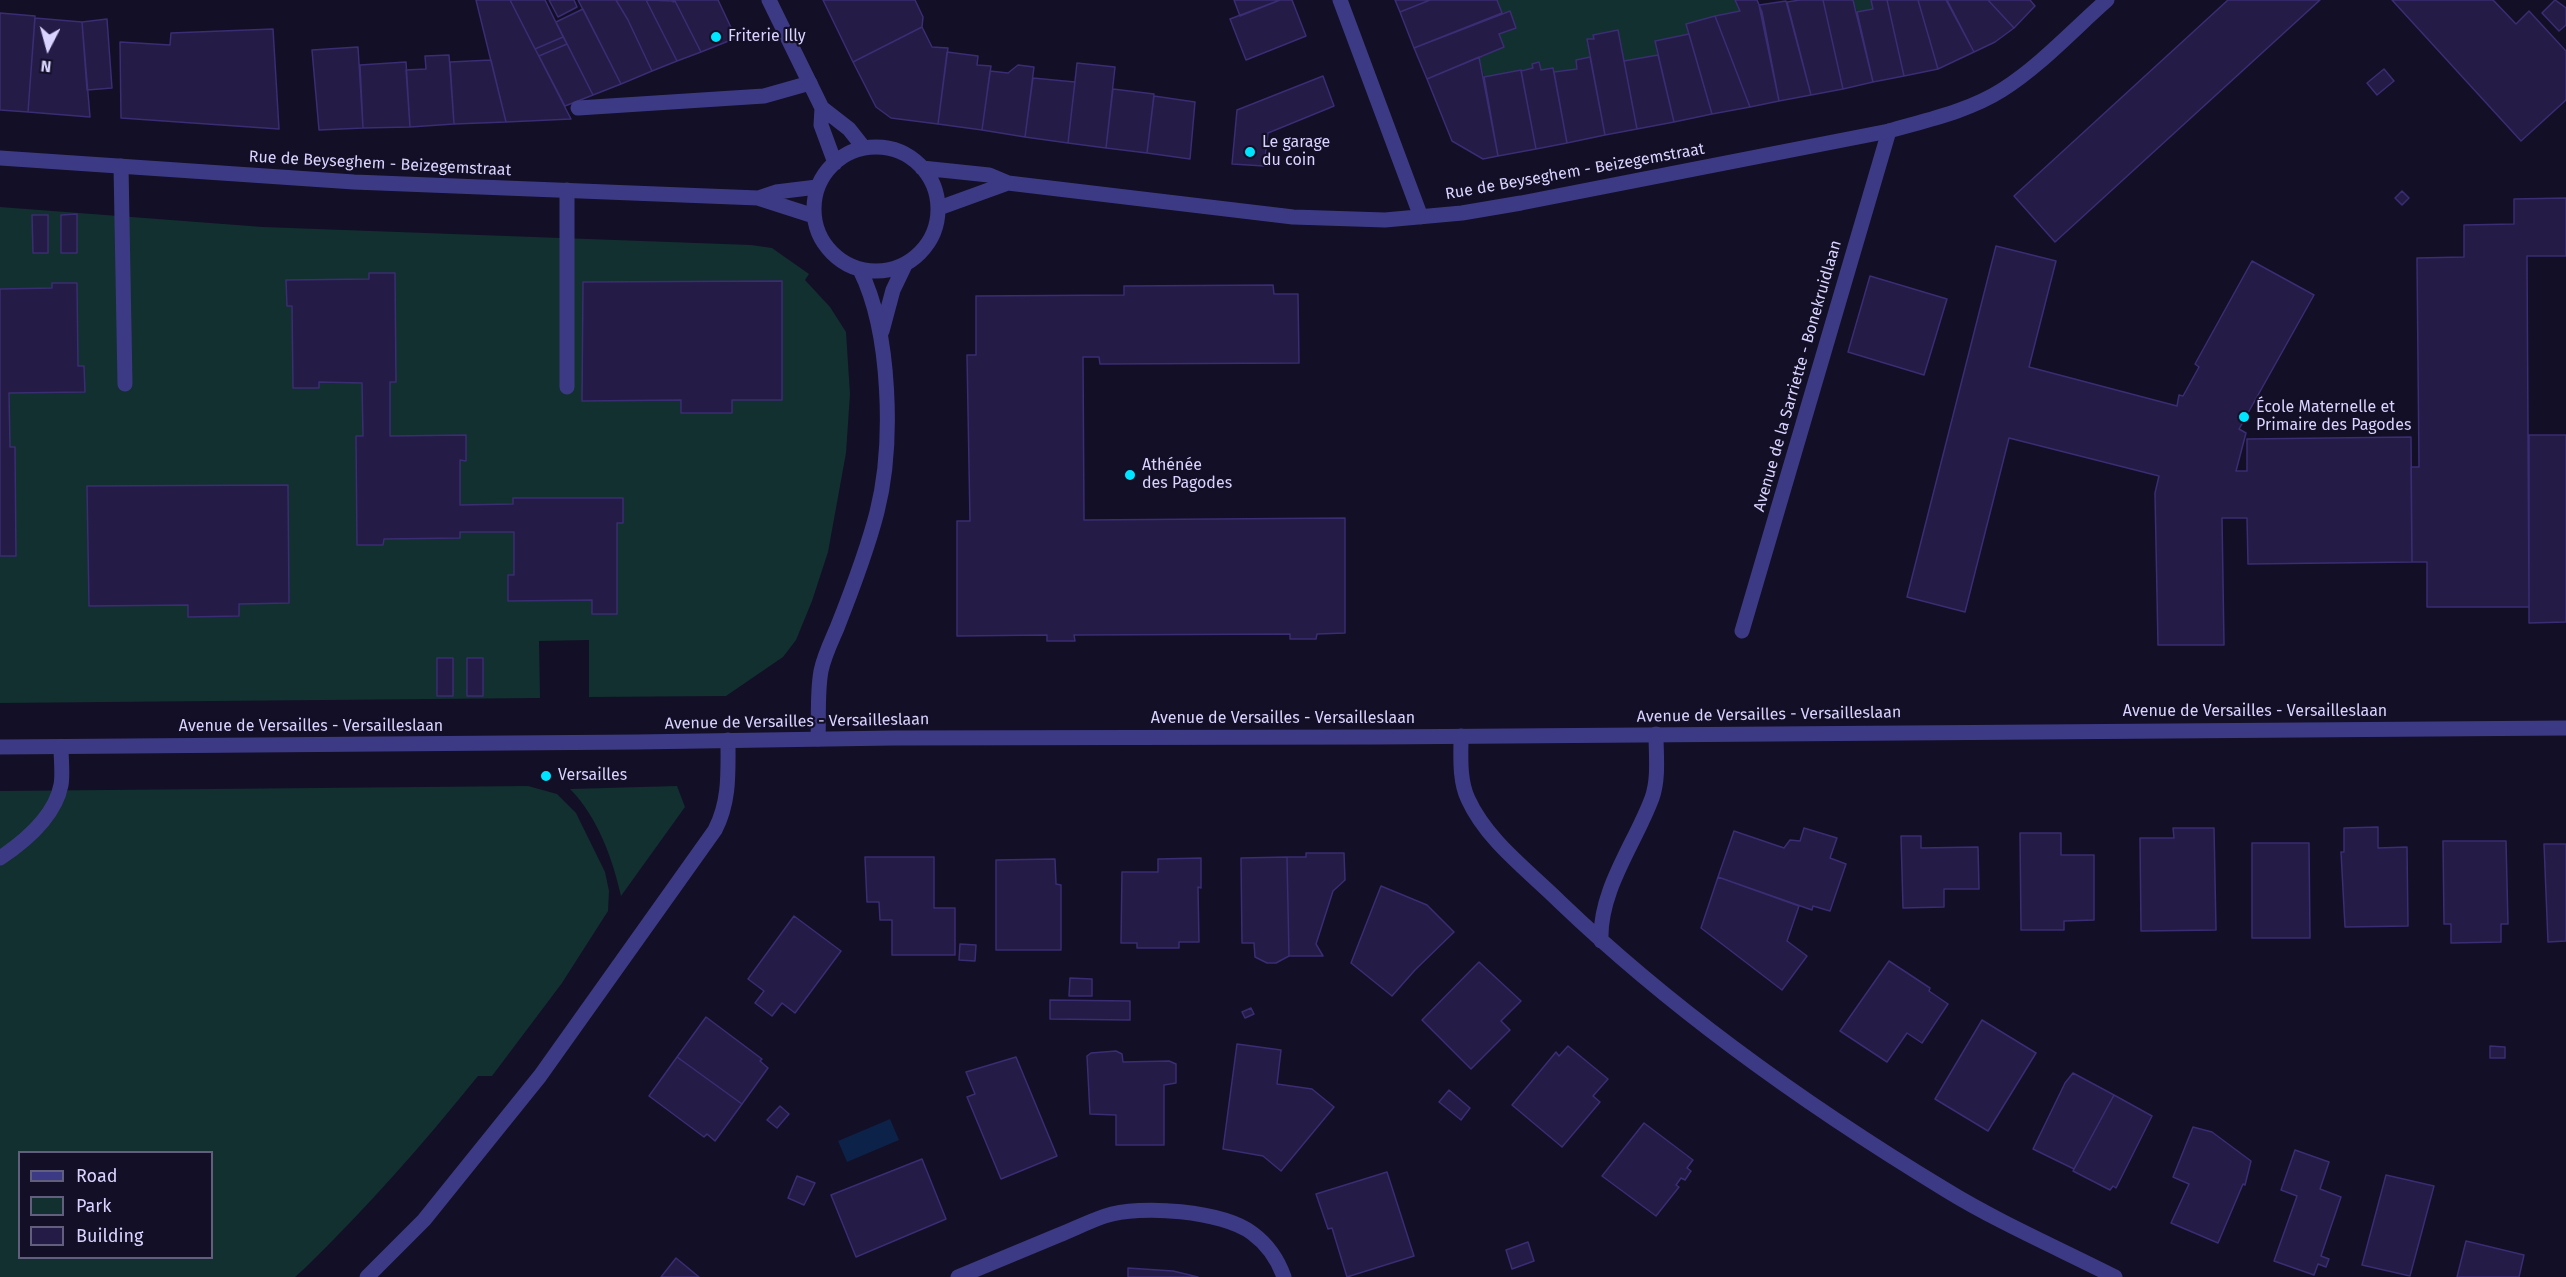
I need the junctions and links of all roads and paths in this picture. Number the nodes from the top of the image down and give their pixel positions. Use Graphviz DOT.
graph roads {
  1 [pos="769,0"];
  2 [pos="1340,0"];
  3 [pos="2107,0"];
  4 [pos="810,83"];
  5 [pos="579,108"];
  6 [pos="822,108"];
  7 [pos="1889,131"];
  8 [pos="864,148"];
  9 [pos="0,158"];
  10 [pos="835,163"];
  11 [pos="121,166"];
  12 [pos="922,168"];
  13 [pos="1008,183"];
  14 [pos="818,187"];
  15 [pos="567,190"];
  16 [pos="758,198"];
  17 [pos="939,208"];
  18 [pos="814,216"];
  19 [pos="1421,217"];
  20 [pos="905,265"];
  21 [pos="860,270"];
  22 [pos="881,334"];
  23 [pos="125,384"];
  24 [pos="567,387"];
  25 [pos="1742,631"];
  26 [pos="2566,728"];
  27 [pos="1656,734"];
  28 [pos="1461,736"];
  29 [pos="818,739"];
  30 [pos="728,740"];
  31 [pos="0,747"];
  32 [pos="61,747"];
  33 [pos="0,858"];
  34 [pos="1601,941"];
  35 [pos="367,1277"];
  36 [pos="958,1277"];
  37 [pos="1284,1277"];
  38 [pos="2115,1277"];
  1 -- 4 [label="street"];
  2 -- 19 [label="street"];
  3 -- 7 [label="street, Rue de Beyseghem - Beizegemstraat"];
  4 -- 5 [label="street"];
  4 -- 6 [label="street"];
  6 -- 8 [label="street"];
  6 -- 10 [label="street"];
  7 -- 19 [label="street, Rue de Beyseghem - Beizegemstraat"];
  7 -- 25 [label="street, Avenue de la Sarriette - Bonekruidlaan"];
  8 -- 10 [label="street"];
  8 -- 12 [label="street, Rue de Beyseghem - Beizegemstraat"];
  9 -- 11 [label="street, Rue de Beyseghem - Beizegemstraat"];
  10 -- 14 [label="street"];
  11 -- 15 [label="street, Rue de Beyseghem - Beizegemstraat"];
  11 -- 23 [label="street"];
  12 -- 13 [label="street, Rue de Beyseghem - Beizegemstraat"];
  12 -- 17 [label="street, Rue de Beyseghem - Beizegemstraat"];
  13 -- 17 [label="street, Rue de Beyseghem - Beizegemstraat"];
  13 -- 19 [label="street, Rue de Beyseghem - Beizegemstraat"];
  14 -- 16 [label="street, Rue de Beyseghem - Beizegemstraat"];
  14 -- 18 [label="street"];
  15 -- 16 [label="street, Rue de Beyseghem - Beizegemstraat"];
  15 -- 24 [label="street"];
  16 -- 18 [label="street, Rue de Beyseghem - Beizegemstraat"];
  17 -- 20 [label="street, Rue de Beyseghem - Beizegemstraat"];
  18 -- 21 [label="street"];
  20 -- 21 [label="street, Rue de Beyseghem - Beizegemstraat"];
  20 -- 22 [label="street"];
  21 -- 22 [label="street"];
  22 -- 29 [label="street"];
  26 -- 27 [label="street, Avenue de Versailles - Versailleslaan"];
  27 -- 28 [label="street, Avenue de Versailles - Versailleslaan"];
  27 -- 34 [label="street"];
  28 -- 29 [label="street, Avenue de Versailles - Versailleslaan"];
  28 -- 34 [label="street"];
  29 -- 30 [label="street, Avenue de Versailles - Versailleslaan"];
  30 -- 32 [label="street, Avenue de Versailles - Versailleslaan"];
  30 -- 35 [label="street"];
  31 -- 32 [label="street, Avenue de Versailles - Versailleslaan"];
  32 -- 33 [label="street"];
  34 -- 38 [label="street"];
  36 -- 37 [label="street"];
}
